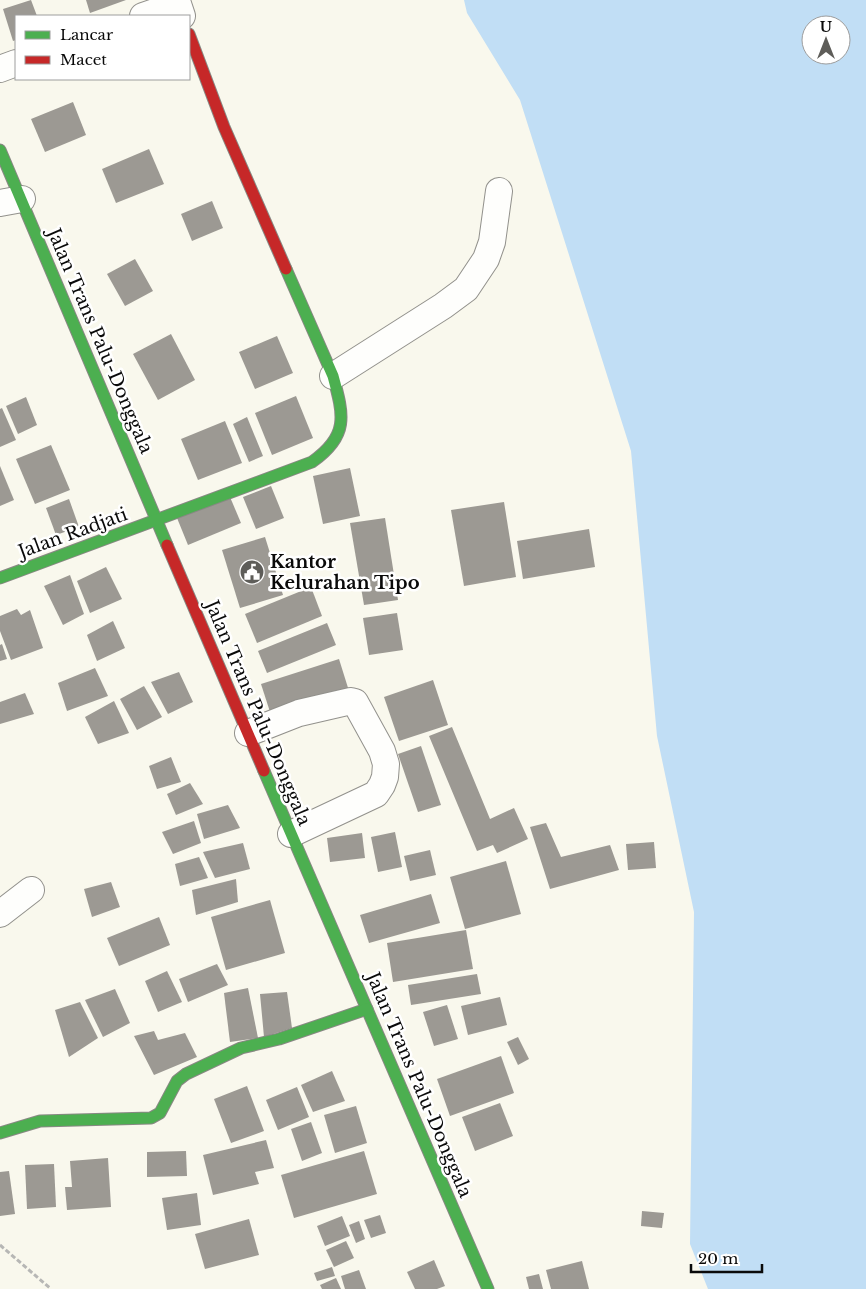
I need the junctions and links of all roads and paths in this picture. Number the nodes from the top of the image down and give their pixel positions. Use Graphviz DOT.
graph roads {
  1 [pos="179,7"];
  2 [pos="148,15"];
  3 [pos="190,37"];
  4 [pos="15,63"];
  5 [pos="0,69"];
  6 [pos="0,150"];
  7 [pos="499,191"];
  8 [pos="11,202"];
  9 [pos="334,376"];
  10 [pos="158,521"];
  11 [pos="0,578"];
  12 [pos="248,733"];
  13 [pos="291,834"];
  14 [pos="31,890"];
  15 [pos="0,914"];
  16 [pos="367,1009"];
  17 [pos="0,1133"];
  18 [pos="0,1244"];
  19 [pos="51,1289"];
  20 [pos="488,1289"];
  1 -- 2 [label="street"];
  3 -- 9 [label="main road, Jalan Radjati"];
  4 -- 5 [label="street"];
  6 -- 8 [label="main road, Jalan Trans Palu-Donggala"];
  7 -- 9 [label="street"];
  8 -- 10 [label="main road, Jalan Trans Palu-Donggala"];
  9 -- 10 [label="main road, Jalan Radjati"];
  10 -- 11 [label="main road, Jalan Radjati"];
  10 -- 12 [label="main road, Jalan Trans Palu-Donggala"];
  12 -- 13 [label="main road, Jalan Trans Palu-Donggala"];
  12 -- 13 [label="street"];
  13 -- 16 [label="main road, Jalan Trans Palu-Donggala"];
  14 -- 15 [label="street"];
  16 -- 17 [label="main road"];
  16 -- 20 [label="main road, Jalan Trans Palu-Donggala"];
  18 -- 19 [label="path"];
}
